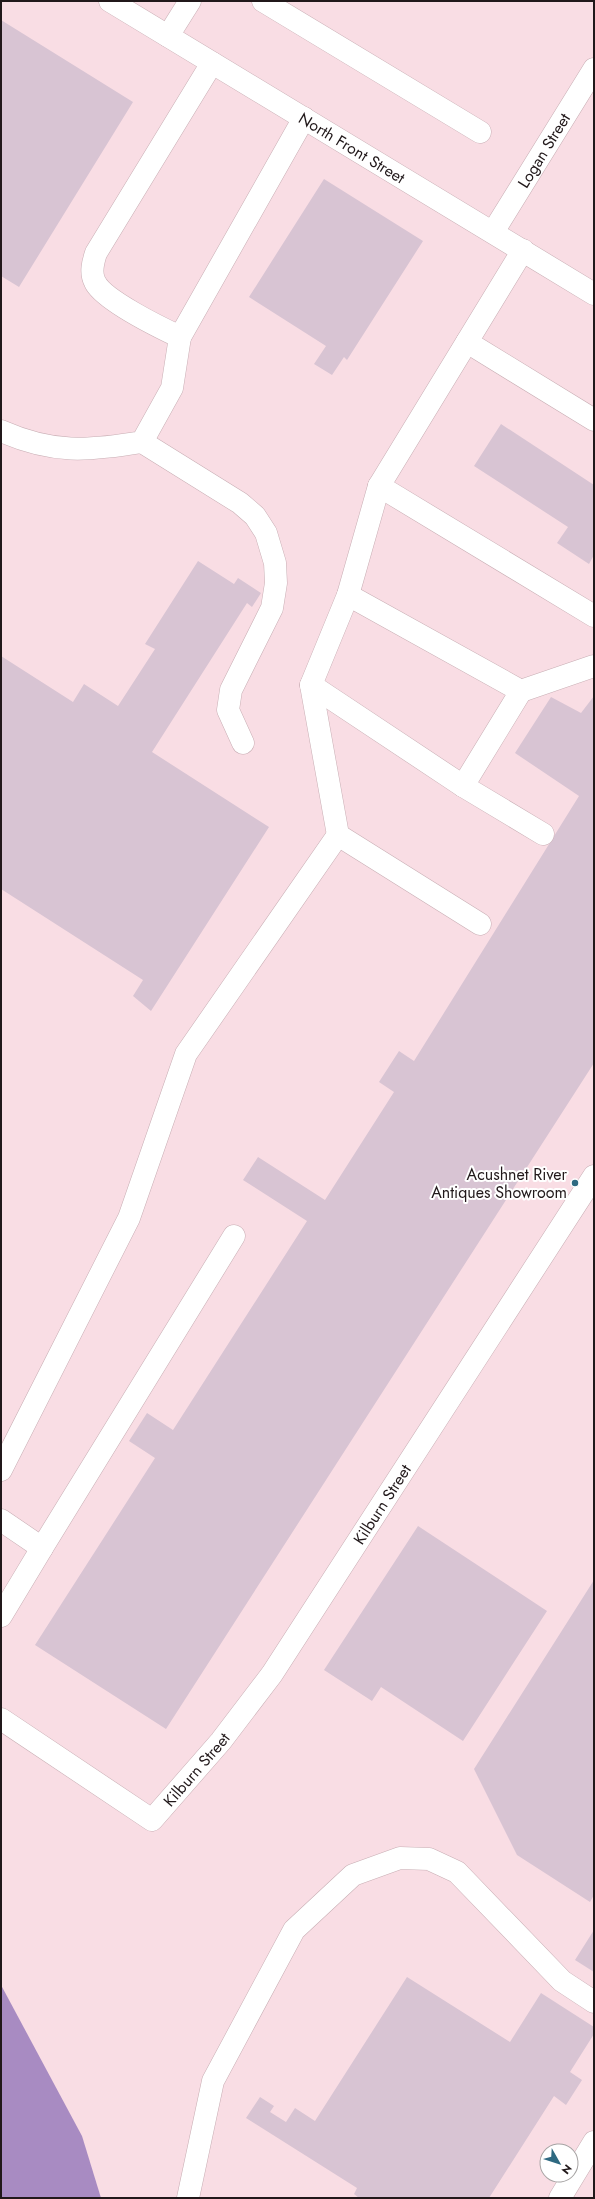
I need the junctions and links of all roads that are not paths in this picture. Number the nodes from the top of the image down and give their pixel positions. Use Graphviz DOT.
graph roads {
  1 [pos="110,1"];
  2 [pos="190,1"];
  3 [pos="263,1"];
  4 [pos="168,36"];
  5 [pos="212,63"];
  6 [pos="594,69"];
  7 [pos="304,118"];
  8 [pos="480,132"];
  9 [pos="493,232"];
  10 [pos="523,250"];
  11 [pos="594,294"];
  12 [pos="180,338"];
  13 [pos="467,342"];
  14 [pos="594,420"];
  15 [pos="1,431"];
  16 [pos="142,442"];
  17 [pos="378,486"];
  18 [pos="348,596"];
  19 [pos="594,616"];
  20 [pos="594,666"];
  21 [pos="311,685"];
  22 [pos="521,690"];
  23 [pos="243,743"];
  24 [pos="463,786"];
  25 [pos="543,834"];
  26 [pos="338,835"];
  27 [pos="480,924"];
  28 [pos="594,1176"];
  29 [pos="234,1236"];
  30 [pos="1,1470"];
  31 [pos="1,1520"];
  32 [pos="42,1548"];
  33 [pos="1,1616"];
  34 [pos="1,1719"];
  35 [pos="594,2002"];
  36 [pos="594,2142"];
  37 [pos="188,2198"];
  38 [pos="560,2198"];
  1 -- 4 [label="street, North Front Street"];
  2 -- 4 [label="street"];
  3 -- 8 [label="street"];
  4 -- 5 [label="street, North Front Street"];
  5 -- 7 [label="street, North Front Street"];
  5 -- 12 [label="street"];
  6 -- 9 [label="street, Logan Street"];
  7 -- 9 [label="street, North Front Street"];
  7 -- 12 [label="street"];
  9 -- 10 [label="street, North Front Street"];
  10 -- 11 [label="street, North Front Street"];
  10 -- 13 [label="street"];
  12 -- 16 [label="street"];
  13 -- 14 [label="street"];
  13 -- 17 [label="street"];
  15 -- 16 [label="street"];
  16 -- 23 [label="street"];
  17 -- 18 [label="street"];
  17 -- 19 [label="street"];
  18 -- 21 [label="street"];
  18 -- 22 [label="street"];
  20 -- 22 [label="street"];
  21 -- 24 [label="street"];
  21 -- 26 [label="street"];
  22 -- 24 [label="street"];
  24 -- 25 [label="street"];
  26 -- 27 [label="street"];
  26 -- 30 [label="street"];
  28 -- 34 [label="street, Kilburn Street"];
  29 -- 32 [label="street"];
  31 -- 32 [label="street"];
  32 -- 33 [label="street"];
  35 -- 37 [label="street"];
  36 -- 38 [label="street"];
}
